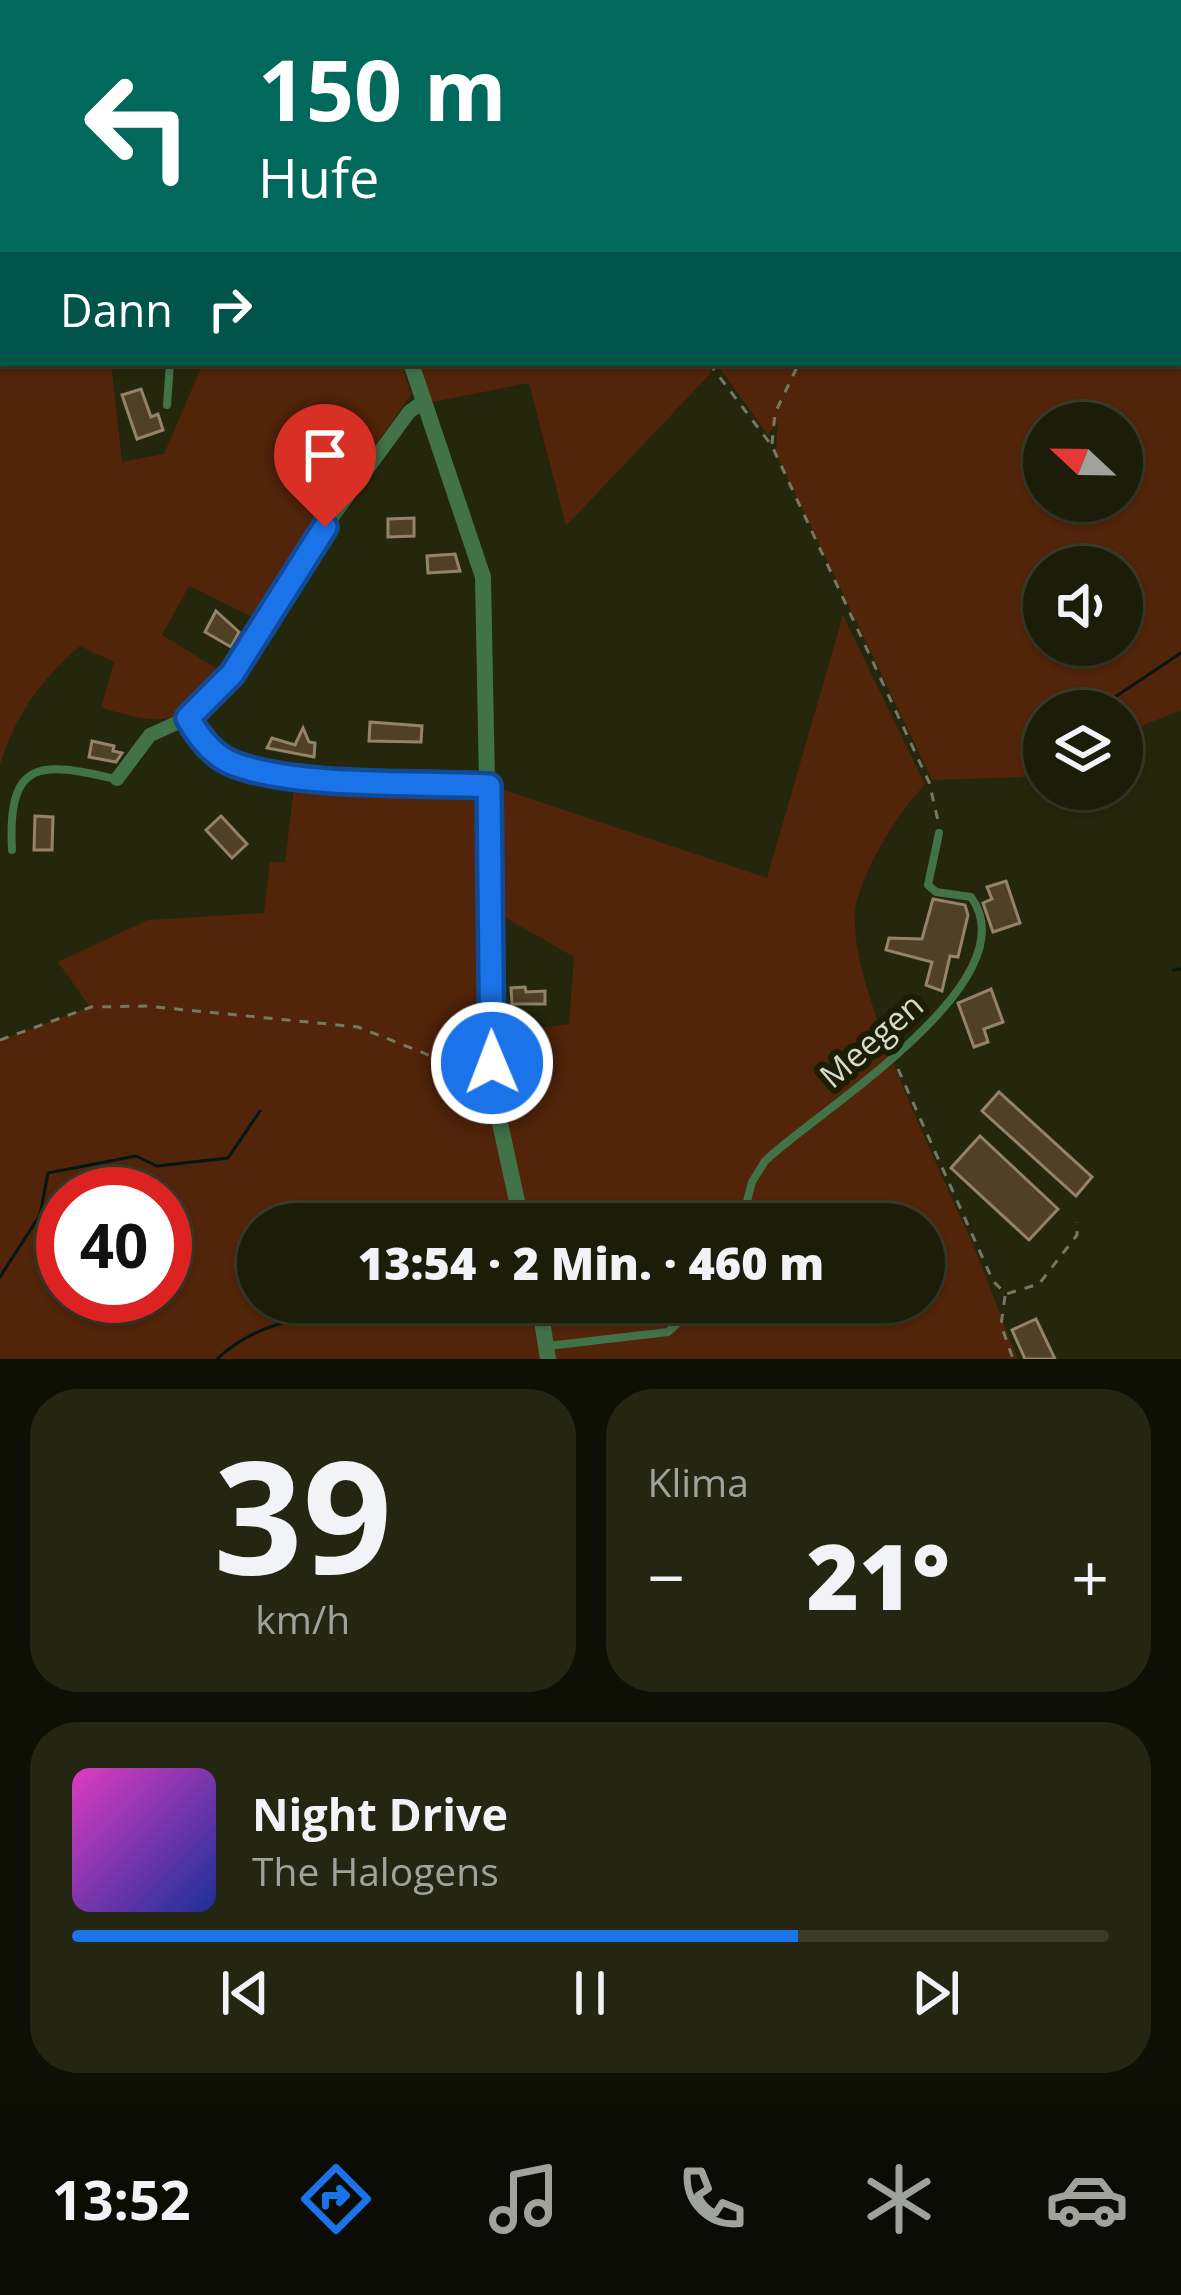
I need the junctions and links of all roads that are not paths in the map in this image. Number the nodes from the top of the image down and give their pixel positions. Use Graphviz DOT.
graph roads {
  1 [pos="170,366"];
  2 [pos="412,366"];
  3 [pos="424,401"];
  4 [pos="167,405"];
  5 [pos="188,718"];
  6 [pos="117,779"];
  7 [pos="489,786"];
  8 [pos="939,833"];
  9 [pos="12,850"];
  10 [pos="518,1203"];
  11 [pos="746,1203"];
  12 [pos="678,1323"];
  13 [pos="548,1352"];
  1 -- 4 [label="lane"];
  2 -- 3 [label="street"];
  3 -- 5 [label="street"];
  3 -- 7 [label="street"];
  5 -- 6 [label="street"];
  5 -- 7 [label="lane"];
  6 -- 9 [label="lane"];
  7 -- 10 [label="street"];
  8 -- 11 [label="lane, Meegen"];
  12 -- 13 [label="lane"];
}
